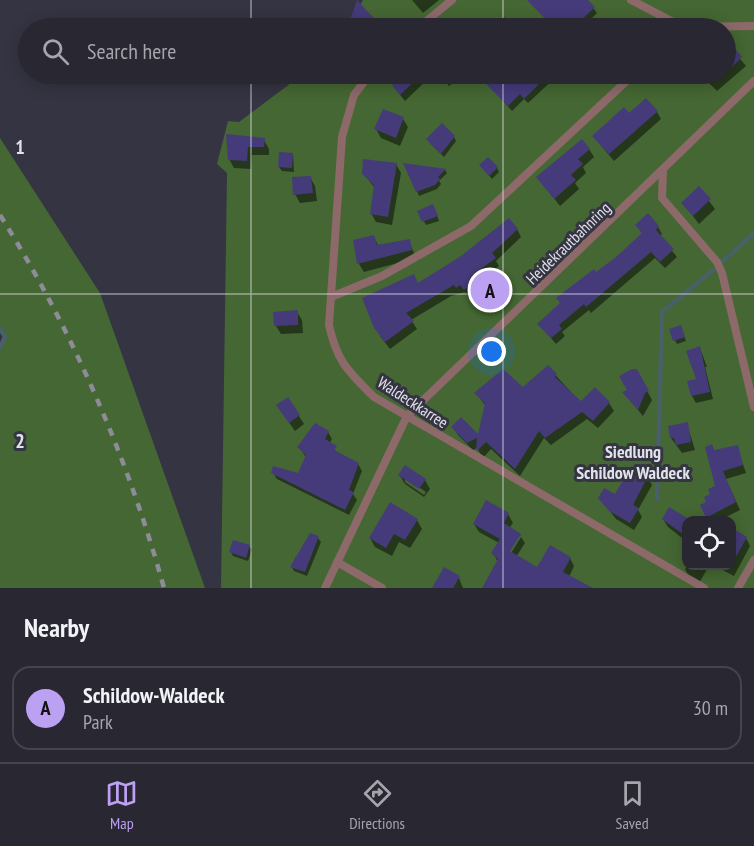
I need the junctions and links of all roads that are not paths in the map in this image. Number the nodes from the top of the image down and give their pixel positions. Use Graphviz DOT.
graph roads {
  1 [pos="452,0"];
  2 [pos="631,0"];
  3 [pos="430,18"];
  4 [pos="664,18"];
  5 [pos="736,26"];
  6 [pos="754,26"];
  7 [pos="754,81"];
  8 [pos="362,84"];
  9 [pos="623,84"];
  10 [pos="663,171"];
  11 [pos="331,297"];
  12 [pos="754,407"];
  13 [pos="407,416"];
  14 [pos="754,560"];
  15 [pos="337,562"];
  16 [pos="325,588"];
  17 [pos="381,588"];
  18 [pos="704,588"];
  19 [pos="738,588"];
  1 -- 3 [label="lane"];
  2 -- 4 [label="lane"];
  5 -- 6 [label="lane"];
  7 -- 10 [label="lane, Heidekrautbahnring"];
  8 -- 11 [label="lane, Waldeckkarree"];
  9 -- 11 [label="lane"];
  10 -- 12 [label="lane"];
  10 -- 13 [label="lane, Heidekrautbahnring"];
  11 -- 13 [label="lane, Waldeckkarree"];
  13 -- 15 [label="lane, Heidekrautbahnring"];
  13 -- 18 [label="lane, Waldeckkarree"];
  14 -- 19 [label="lane"];
  15 -- 16 [label="lane, Heidekrautbahnring"];
  15 -- 17 [label="lane"];
}
